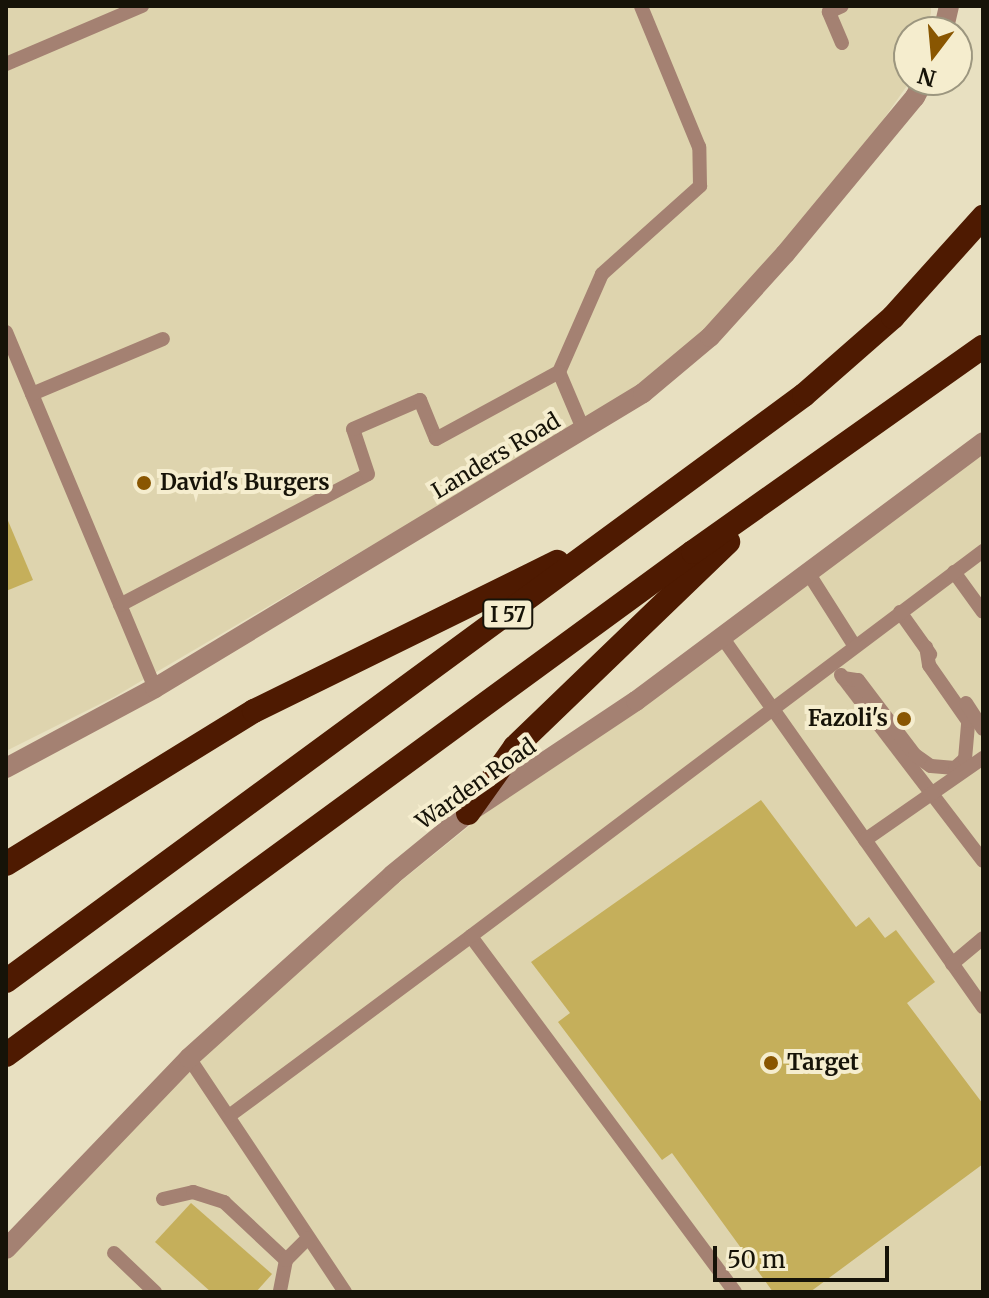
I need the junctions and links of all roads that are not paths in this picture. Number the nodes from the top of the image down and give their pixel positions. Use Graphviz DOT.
graph roads {
  1 [pos="142,6"];
  2 [pos="641,6"];
  3 [pos="842,6"];
  4 [pos="842,43"];
  5 [pos="6,64"];
  6 [pos="912,96"];
  7 [pos="983,217"];
  8 [pos="6,332"];
  9 [pos="163,339"];
  10 [pos="983,347"];
  11 [pos="559,372"];
  12 [pos="32,394"];
  13 [pos="584,431"];
  14 [pos="983,442"];
  15 [pos="777,494"];
  16 [pos="610,537"];
  17 [pos="983,551"];
  18 [pos="807,571"];
  19 [pos="954,572"];
  20 [pos="120,605"];
  21 [pos="900,612"];
  22 [pos="983,612"];
  23 [pos="722,637"];
  24 [pos="854,645"];
  25 [pos="926,647"];
  26 [pos="831,662"];
  27 [pos="843,678"];
  28 [pos="155,688"];
  29 [pos="771,706"];
  30 [pos="983,729"];
  31 [pos="983,758"];
  32 [pos="6,768"];
  33 [pos="931,794"];
  34 [pos="468,813"];
  35 [pos="865,840"];
  36 [pos="983,861"];
  37 [pos="6,864"];
  38 [pos="471,936"];
  39 [pos="983,938"];
  40 [pos="952,964"];
  41 [pos="6,981"];
  42 [pos="983,1007"];
  43 [pos="6,1055"];
  44 [pos="189,1058"];
  45 [pos="229,1116"];
  46 [pos="163,1199"];
  47 [pos="308,1238"];
  48 [pos="6,1249"];
  49 [pos="114,1253"];
  50 [pos="286,1260"];
  51 [pos="155,1292"];
  52 [pos="280,1292"];
  53 [pos="345,1292"];
  54 [pos="735,1292"];
  1 -- 5 [label="lane"];
  2 -- 11 [label="lane"];
  3 -- 4 [label="lane"];
  6 -- 13 [label="street, Landers Road"];
  7 -- 16 [label="highway, I 57"];
  8 -- 12 [label="lane"];
  9 -- 12 [label="lane"];
  10 -- 15 [label="highway, I 57"];
  11 -- 13 [label="lane"];
  11 -- 20 [label="lane"];
  12 -- 20 [label="lane"];
  13 -- 28 [label="street, Landers Road"];
  14 -- 18 [label="street, Warden Road"];
  15 -- 34 [label="highway"];
  15 -- 43 [label="highway, I 57"];
  16 -- 37 [label="highway"];
  16 -- 41 [label="highway, I 57"];
  17 -- 19 [label="lane"];
  18 -- 23 [label="street, Warden Road"];
  18 -- 24 [label="lane"];
  19 -- 21 [label="lane"];
  19 -- 22 [label="lane"];
  20 -- 28 [label="lane"];
  21 -- 24 [label="lane"];
  21 -- 25 [label="lane"];
  23 -- 29 [label="lane"];
  23 -- 34 [label="street, Warden Road"];
  24 -- 26 [label="lane"];
  25 -- 27 [label="lane"];
  25 -- 30 [label="lane"];
  26 -- 27 [label="lane"];
  26 -- 29 [label="lane"];
  27 -- 33 [label="lane"];
  28 -- 32 [label="street, Landers Road"];
  29 -- 35 [label="lane"];
  29 -- 38 [label="lane"];
  31 -- 33 [label="lane"];
  33 -- 35 [label="lane"];
  33 -- 36 [label="lane"];
  34 -- 44 [label="street, Warden Road"];
  35 -- 40 [label="lane"];
  38 -- 45 [label="lane"];
  38 -- 54 [label="lane"];
  39 -- 40 [label="lane"];
  40 -- 42 [label="lane"];
  44 -- 45 [label="lane"];
  44 -- 48 [label="street, Warden Road"];
  45 -- 47 [label="lane"];
  46 -- 50 [label="lane"];
  47 -- 50 [label="lane"];
  47 -- 53 [label="lane"];
  49 -- 51 [label="lane"];
  50 -- 52 [label="lane"];
}
